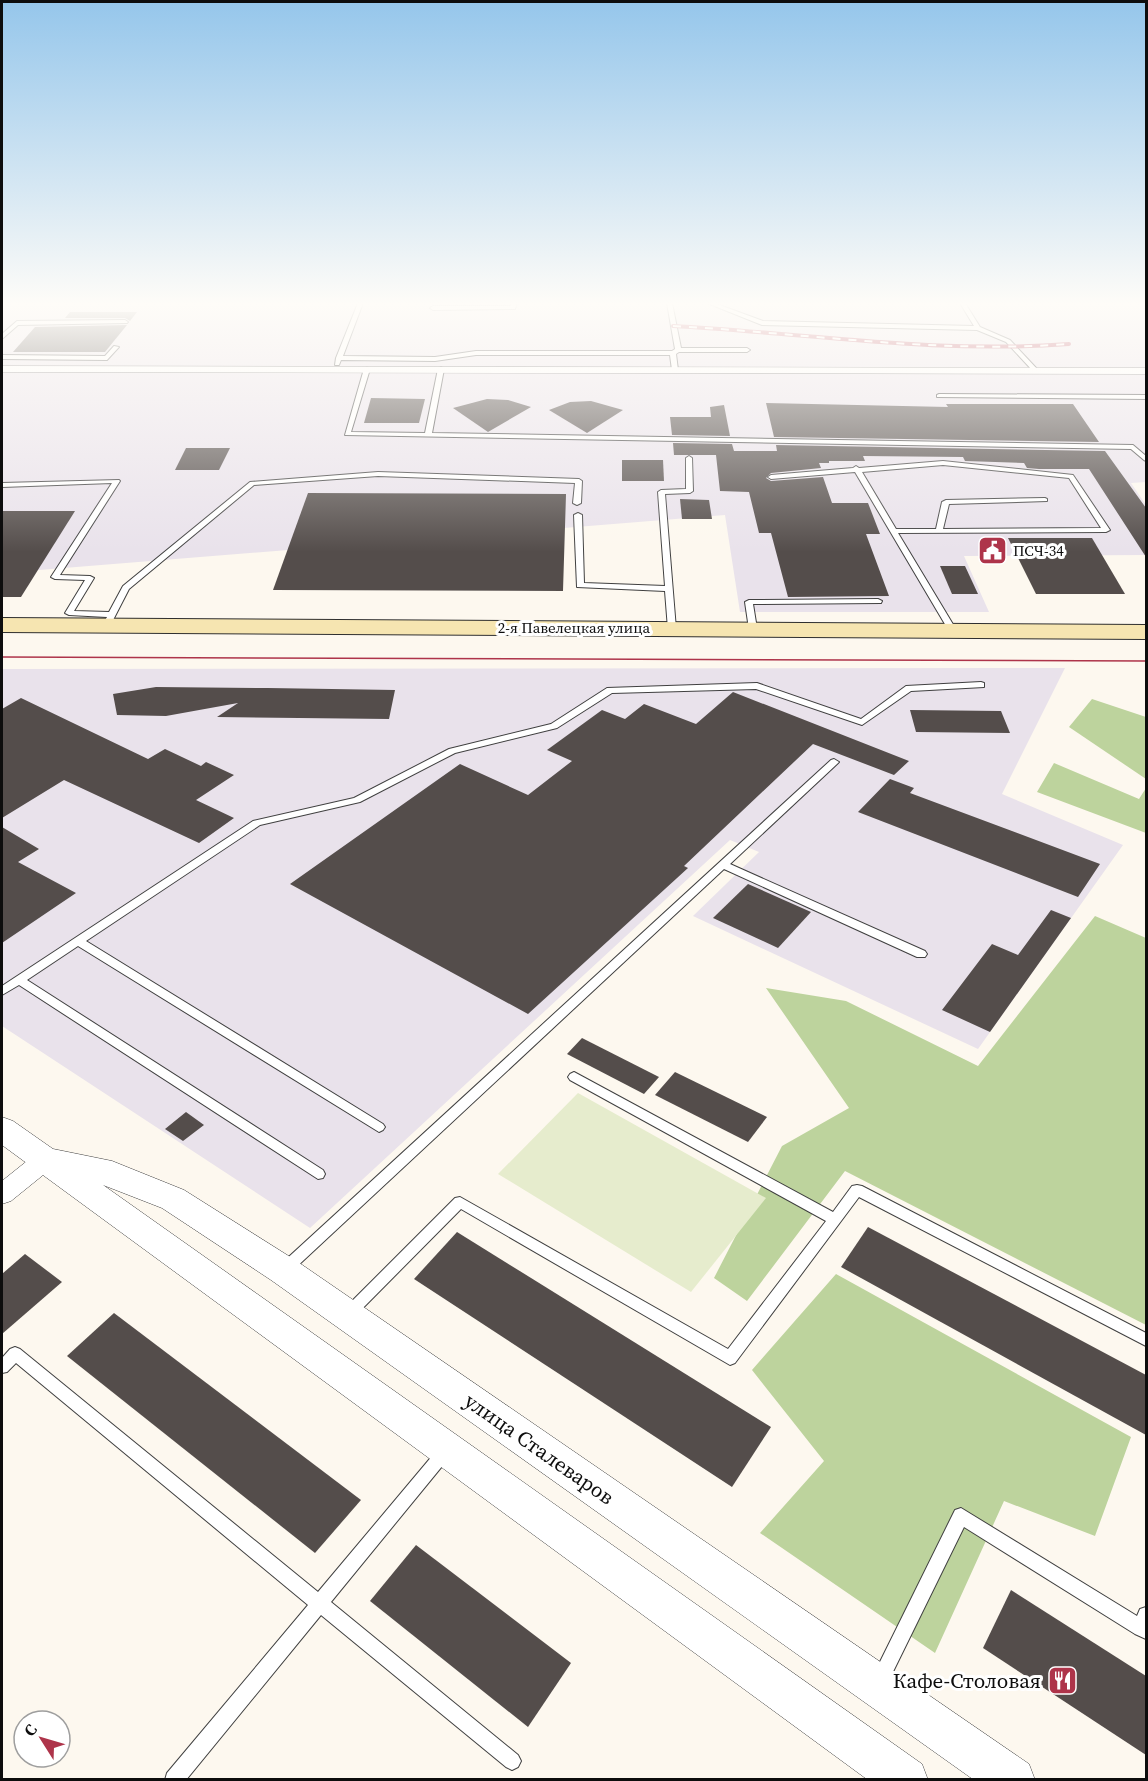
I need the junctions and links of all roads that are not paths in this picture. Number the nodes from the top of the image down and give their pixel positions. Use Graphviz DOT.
graph roads {
  1 [pos="362,386"];
  2 [pos="438,386"];
  3 [pos="939,396"];
  4 [pos="1146,397"];
  5 [pos="428,435"];
  6 [pos="689,458"];
  7 [pos="1146,459"];
  8 [pos="856,468"];
  9 [pos="771,477"];
  10 [pos="2,485"];
  11 [pos="1044,500"];
  12 [pos="577,503"];
  13 [pos="578,515"];
  14 [pos="894,531"];
  15 [pos="939,531"];
  16 [pos="669,589"];
  17 [pos="878,601"];
  18 [pos="110,620"];
  19 [pos="2,625"];
  20 [pos="672,629"];
  21 [pos="753,629"];
  22 [pos="953,631"];
  23 [pos="1146,632"];
  24 [pos="981,685"];
  25 [pos="834,762"];
  26 [pos="723,864"];
  27 [pos="78,941"];
  28 [pos="921,954"];
  29 [pos="19,980"];
  30 [pos="2,991"];
  31 [pos="574,1077"];
  32 [pos="379,1127"];
  33 [pos="2,1130"];
  34 [pos="45,1160"];
  35 [pos="318,1174"];
  36 [pos="2,1194"];
  37 [pos="835,1219"];
  38 [pos="283,1270"];
  39 [pos="348,1315"];
  40 [pos="1146,1340"];
  41 [pos="2,1367"];
  42 [pos="447,1450"];
  43 [pos="318,1604"];
  44 [pos="1145,1625"];
  45 [pos="876,1686"];
  46 [pos="512,1761"];
  47 [pos="174,1779"];
  48 [pos="906,1779"];
  49 [pos="1013,1779"];
  1 -- 5 [label="lane"];
  2 -- 5 [label="lane"];
  3 -- 4 [label="lane"];
  5 -- 7 [label="lane"];
  6 -- 16 [label="lane"];
  8 -- 9 [label="lane"];
  8 -- 14 [label="lane"];
  8 -- 15 [label="lane"];
  10 -- 18 [label="lane"];
  11 -- 15 [label="lane"];
  12 -- 18 [label="lane"];
  13 -- 16 [label="lane"];
  14 -- 15 [label="lane"];
  14 -- 22 [label="lane"];
  16 -- 20 [label="lane"];
  17 -- 21 [label="lane"];
  18 -- 19 [label="main road, 2-я Павелецкая улица"];
  18 -- 20 [label="main road, 2-я Павелецкая улица"];
  20 -- 21 [label="main road, 2-я Павелецкая улица"];
  21 -- 22 [label="main road, 2-я Павелецкая улица"];
  22 -- 23 [label="main road, 2-я Павелецкая улица"];
  24 -- 27 [label="lane"];
  25 -- 26 [label="lane"];
  26 -- 28 [label="lane"];
  26 -- 38 [label="lane"];
  27 -- 29 [label="lane"];
  27 -- 32 [label="lane"];
  29 -- 30 [label="lane"];
  29 -- 35 [label="lane"];
  31 -- 37 [label="lane"];
  33 -- 34 [label="street, улица Сталеваров"];
  34 -- 36 [label="street"];
  34 -- 38 [label="street, улица Сталеваров"];
  34 -- 42 [label="street, улица Сталеваров"];
  37 -- 39 [label="lane"];
  37 -- 40 [label="lane"];
  38 -- 39 [label="street, улица Сталеваров"];
  39 -- 45 [label="street, улица Сталеваров"];
  41 -- 43 [label="lane"];
  42 -- 43 [label="lane"];
  42 -- 48 [label="street, улица Сталеваров"];
  43 -- 46 [label="lane"];
  43 -- 47 [label="lane"];
  44 -- 45 [label="lane"];
  45 -- 49 [label="street, улица Сталеваров"];
}
